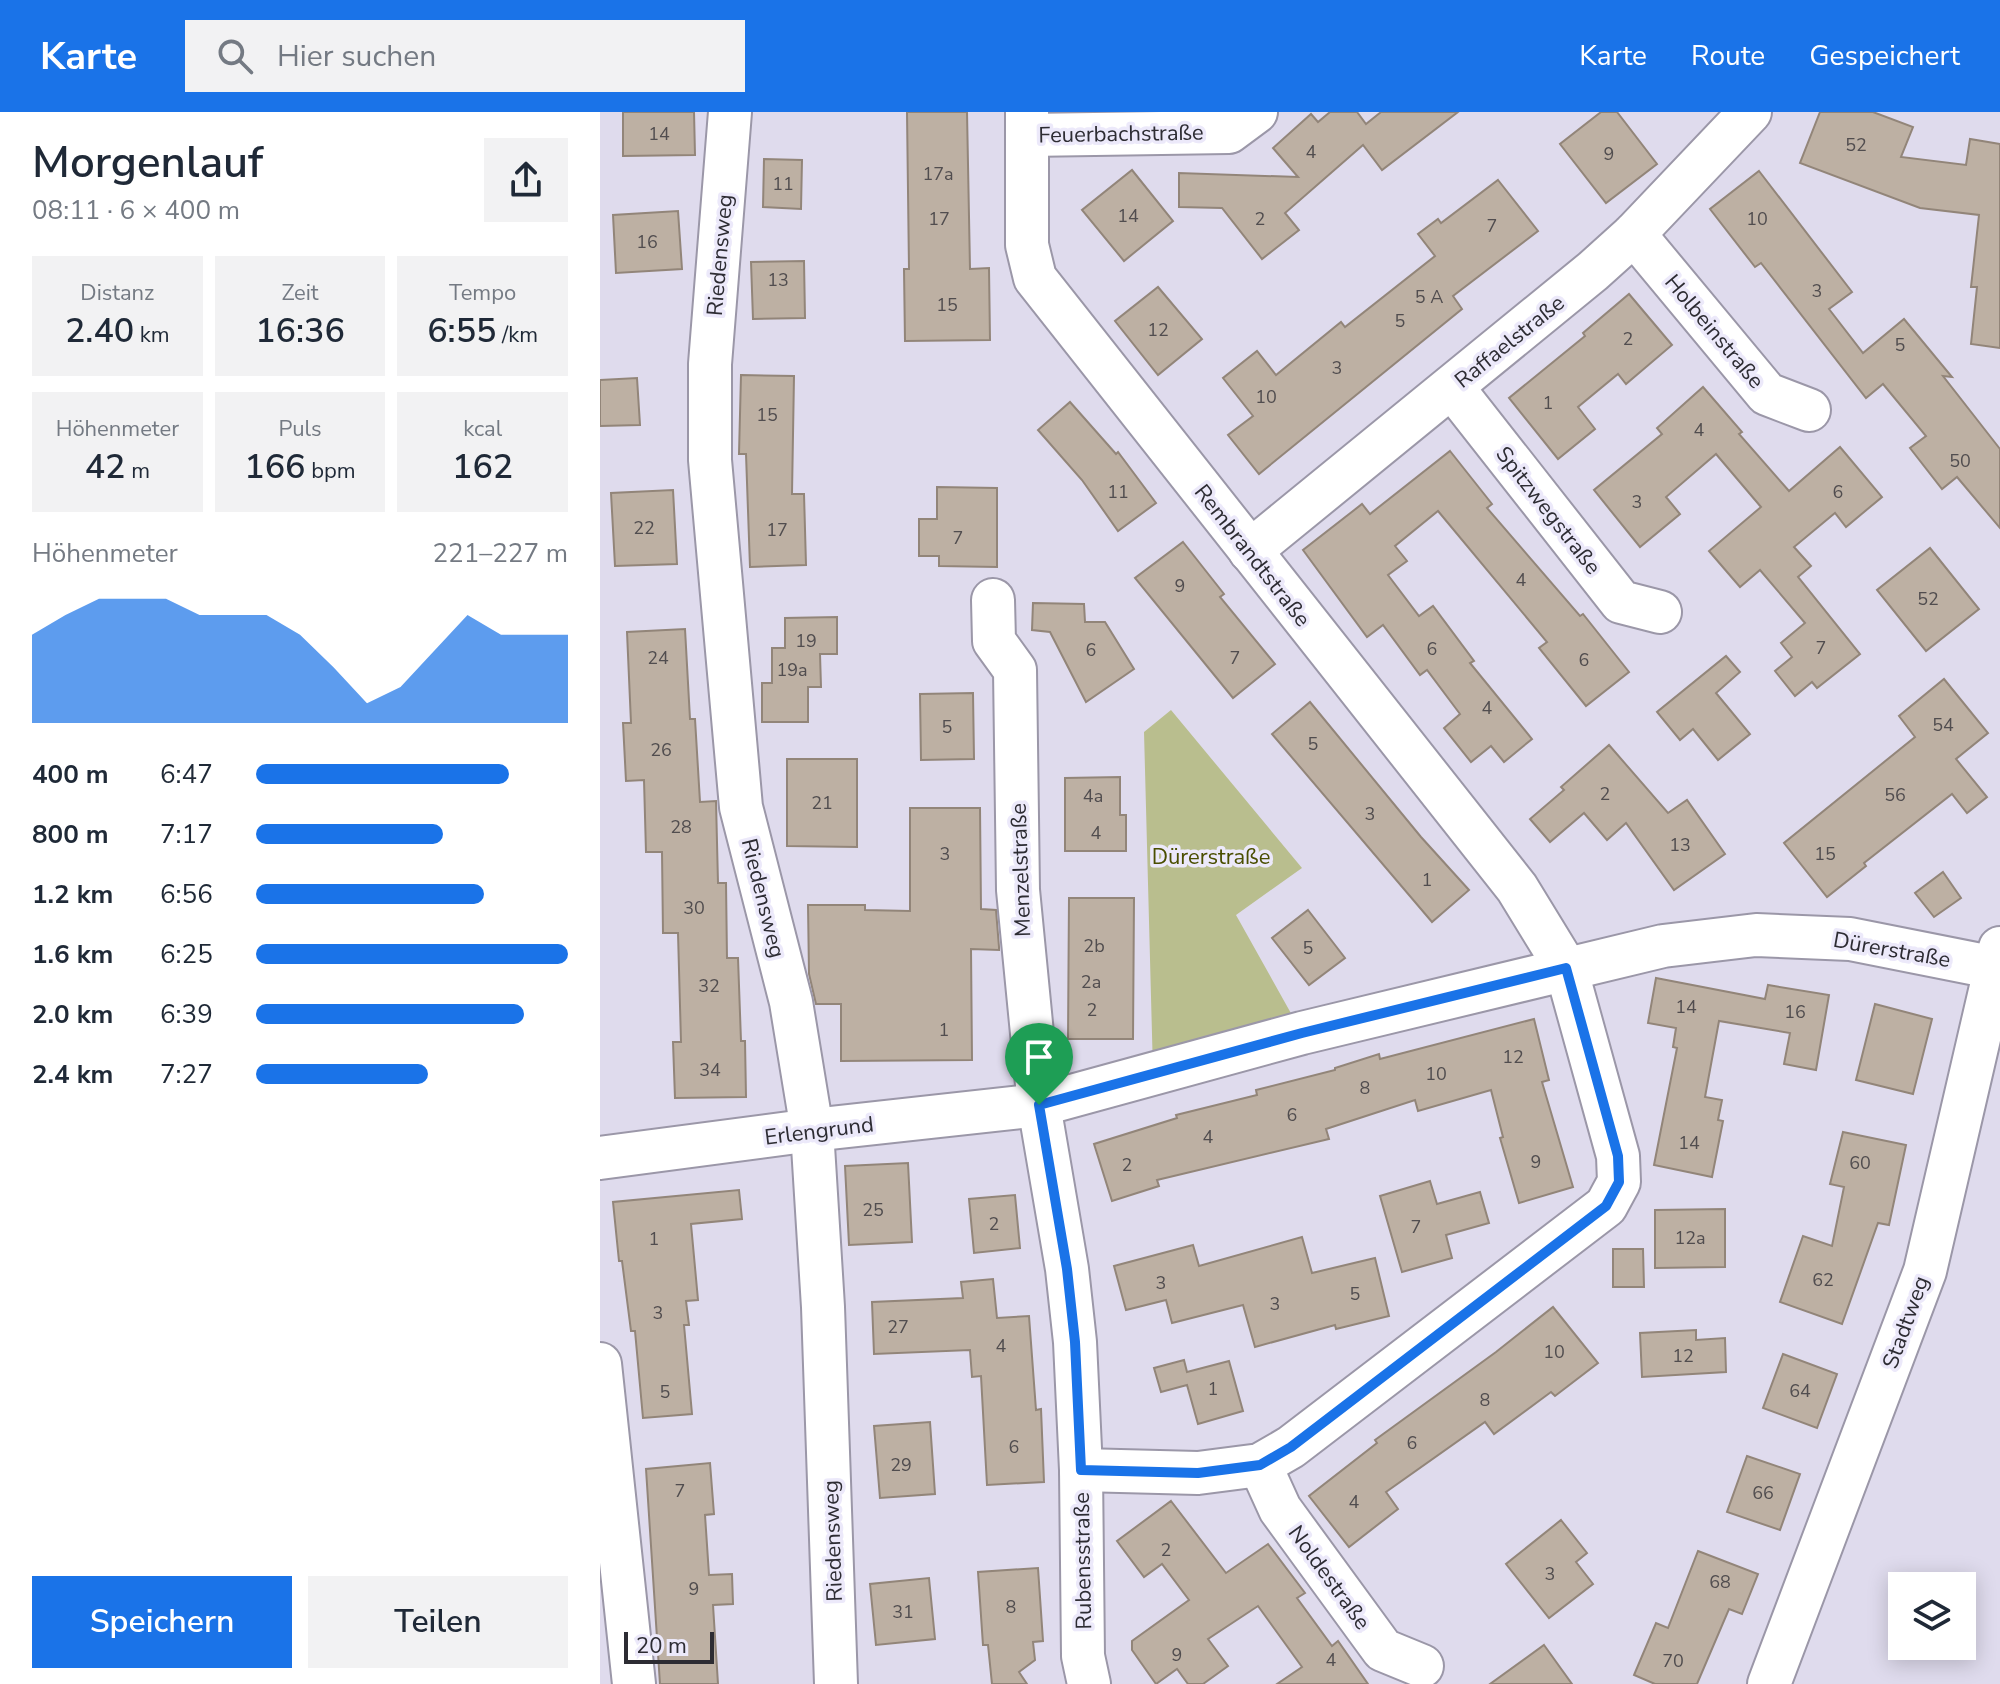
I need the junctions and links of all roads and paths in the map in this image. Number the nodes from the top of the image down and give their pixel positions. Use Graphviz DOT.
graph roads {
  1 [pos="730,112"];
  2 [pos="1256,112"];
  3 [pos="1750,112"];
  4 [pos="1027,123"];
  5 [pos="1634,234"];
  6 [pos="1452,387"];
  7 [pos="1809,410"];
  8 [pos="1250,551"];
  9 [pos="993,600"];
  10 [pos="1660,612"];
  11 [pos="1998,958"];
  12 [pos="1566,968"];
  13 [pos="1039,1105"];
  14 [pos="812,1130"];
  15 [pos="600,1158"];
  16 [pos="600,1364"];
  17 [pos="1260,1465"];
  18 [pos="1081,1470"];
  19 [pos="1422,1666"];
  20 [pos="634,1684"];
  21 [pos="836,1684"];
  22 [pos="1089,1684"];
  23 [pos="1769,1684"];
  1 -- 14 [label="street, Riedensweg"];
  2 -- 4 [label="street, Feuerbachstraße"];
  3 -- 5 [label="street, Raffaelstraße"];
  4 -- 8 [label="street, Rembrandtstraße"];
  5 -- 6 [label="street, Raffaelstraße"];
  5 -- 7 [label="street, Holbeinstraße"];
  6 -- 8 [label="street, Raffaelstraße"];
  6 -- 10 [label="street, Spitzwegstraße"];
  8 -- 12 [label="street, Rembrandtstraße"];
  9 -- 13 [label="street, Menzelstraße"];
  11 -- 12 [label="street, Dürerstraße"];
  11 -- 23 [label="street, Stadtweg"];
  12 -- 13 [label="street, Dürerstraße"];
  12 -- 17 [label="street, Rembrandtstraße"];
  13 -- 14 [label="street, Erlengrund"];
  13 -- 18 [label="street, Rubensstraße"];
  14 -- 15 [label="street, Erlengrund"];
  14 -- 21 [label="street, Riedensweg"];
  16 -- 20 [label="street"];
  17 -- 18 [label="street"];
  17 -- 19 [label="street, Noldestraße"];
  18 -- 22 [label="street, Rubensstraße"];
}
